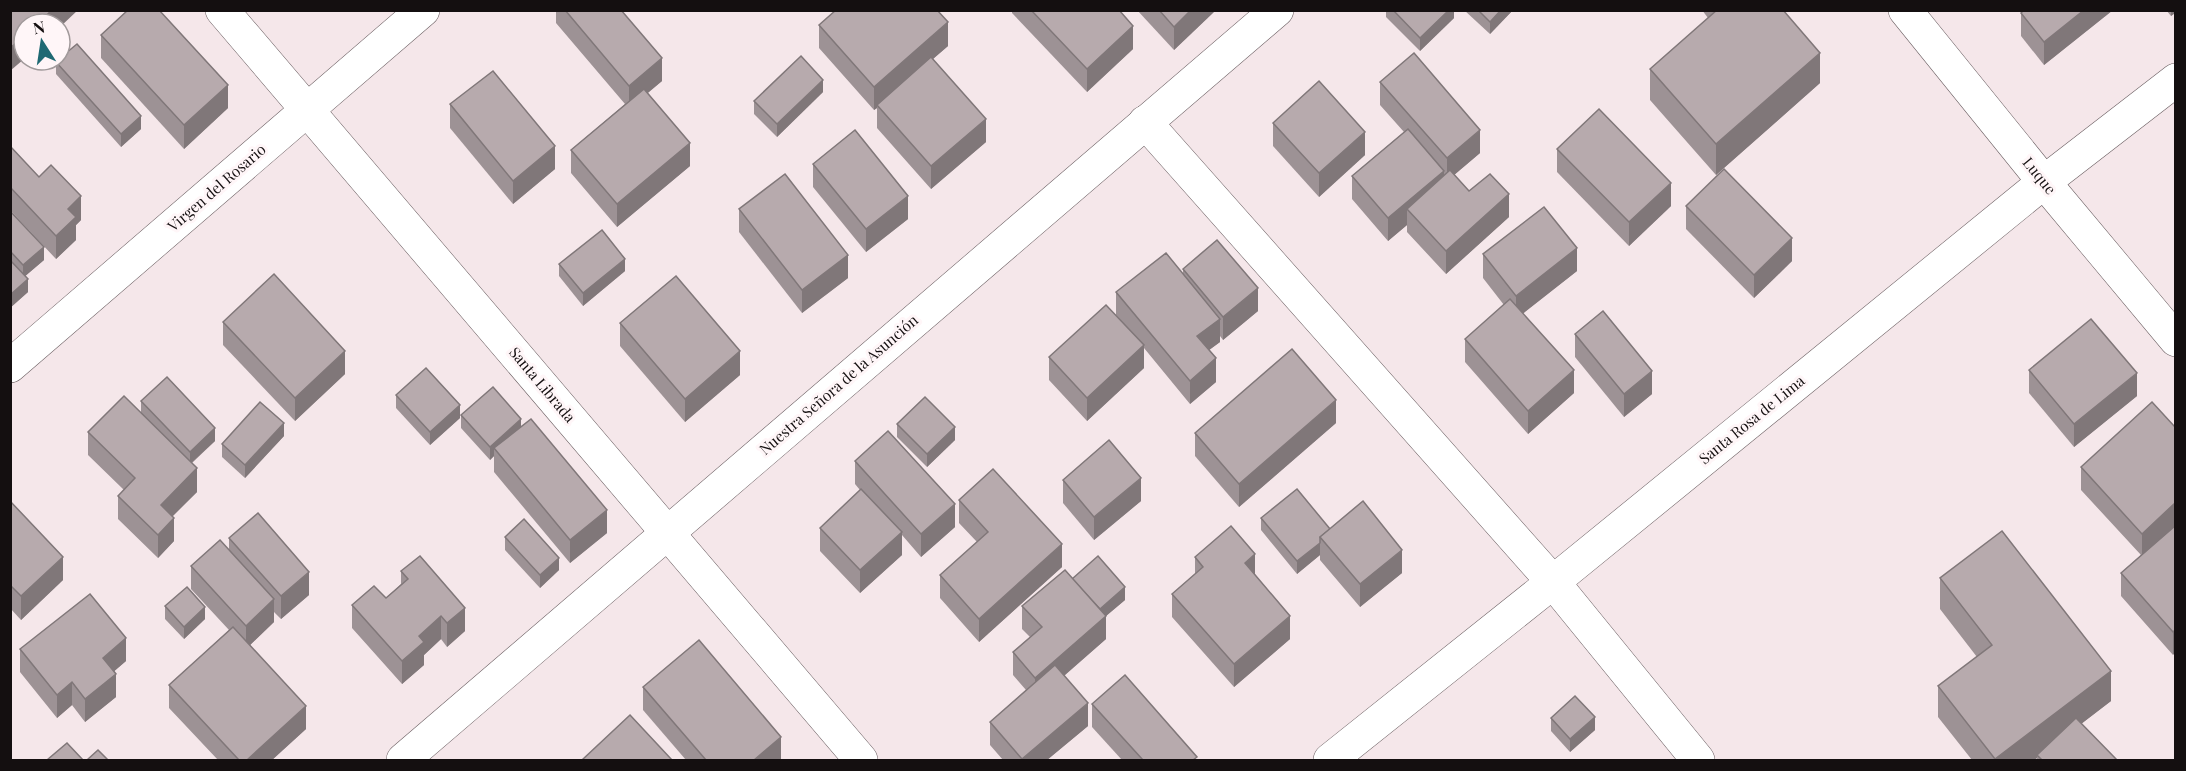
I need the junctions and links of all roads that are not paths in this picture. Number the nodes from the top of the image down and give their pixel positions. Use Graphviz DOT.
graph roads {
  1 [pos="222,10"];
  2 [pos="423,10"];
  3 [pos="1276,10"];
  4 [pos="1905,10"];
  5 [pos="2175,80"];
  6 [pos="308,111"];
  7 [pos="1145,122"];
  8 [pos="2043,182"];
  9 [pos="2175,340"];
  10 [pos="10,366"];
  11 [pos="668,533"];
  12 [pos="1553,582"];
  13 [pos="403,760"];
  14 [pos="861,760"];
  15 [pos="1330,760"];
  16 [pos="1698,760"];
  1 -- 6 [label="street, Santa Librada"];
  2 -- 6 [label="street, Virgen del Rosario"];
  3 -- 7 [label="street, Nuestra Señora de la Asunción"];
  4 -- 8 [label="street, Luque"];
  5 -- 8 [label="street, Santa Rosa de Lima"];
  6 -- 10 [label="street, Virgen del Rosario"];
  6 -- 11 [label="street, Santa Librada"];
  7 -- 11 [label="street, Nuestra Señora de la Asunción"];
  7 -- 12 [label="street"];
  8 -- 9 [label="street, Luque"];
  8 -- 12 [label="street, Santa Rosa de Lima"];
  11 -- 13 [label="street, Nuestra Señora de la Asunción"];
  11 -- 14 [label="street, Santa Librada"];
  12 -- 15 [label="street, Santa Rosa de Lima"];
  12 -- 16 [label="street"];
}
